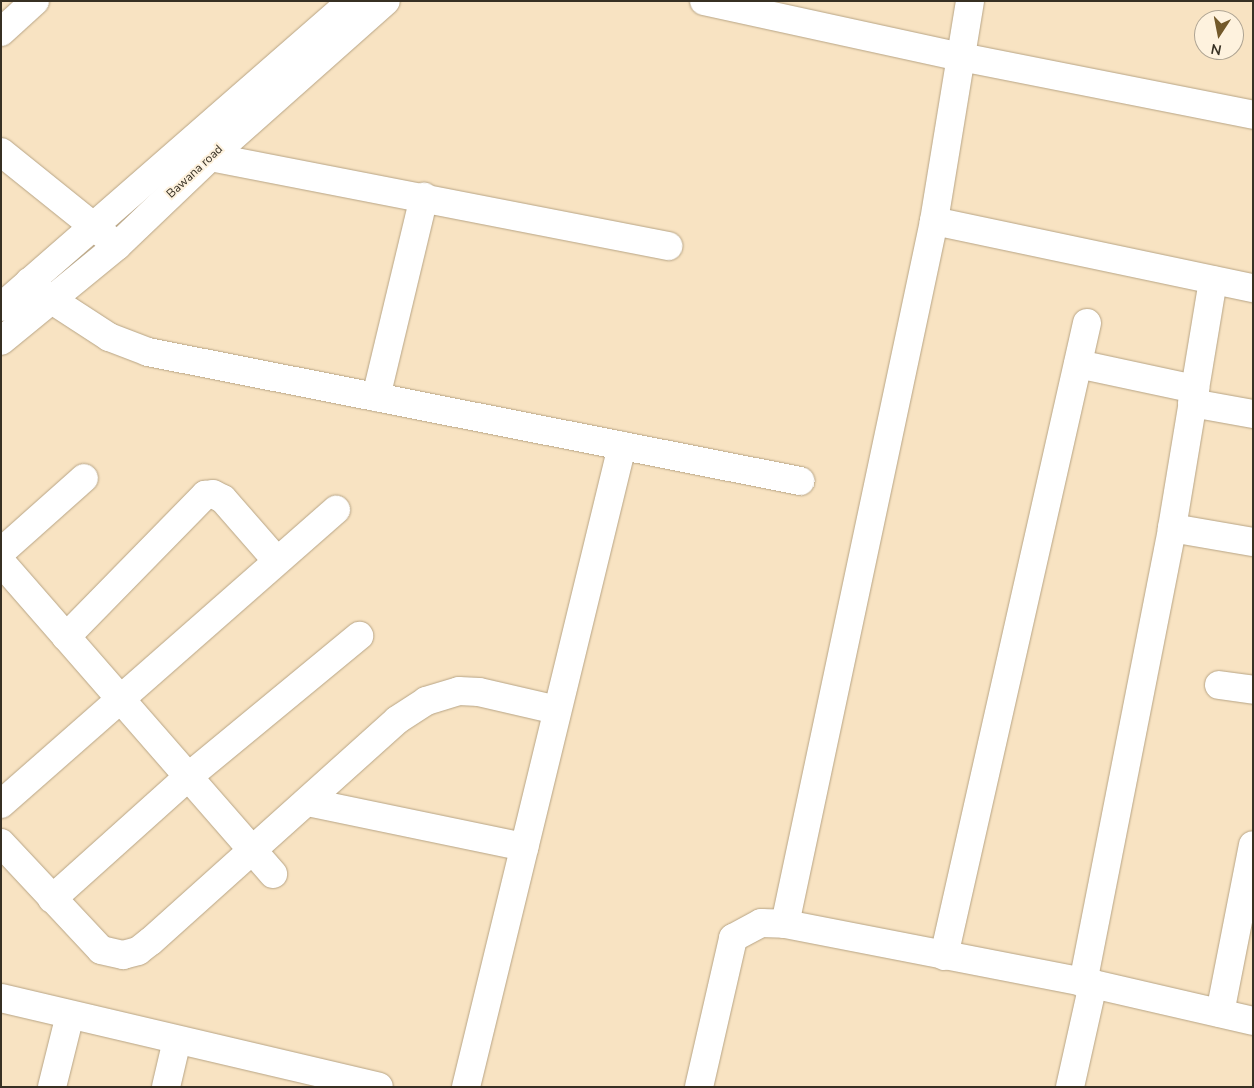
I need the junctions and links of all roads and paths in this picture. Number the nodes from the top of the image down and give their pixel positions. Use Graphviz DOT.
graph roads {
  1 [pos="35,1"];
  2 [pos="352,1"];
  3 [pos="704,1"];
  4 [pos="970,1"];
  5 [pos="382,2"];
  6 [pos="1,32"];
  7 [pos="961,57"];
  8 [pos="1253,115"];
  9 [pos="1,152"];
  10 [pos="210,157"];
  11 [pos="424,197"];
  12 [pos="934,222"];
  13 [pos="94,227"];
  14 [pos="117,246"];
  15 [pos="668,246"];
  16 [pos="1213,280"];
  17 [pos="1253,288"];
  18 [pos="39,290"];
  19 [pos="1,307"];
  20 [pos="1087,323"];
  21 [pos="1,341"];
  22 [pos="1078,364"];
  23 [pos="1194,396"];
  24 [pos="376,397"];
  25 [pos="1253,414"];
  26 [pos="622,446"];
  27 [pos="84,478"];
  28 [pos="800,481"];
  29 [pos="336,510"];
  30 [pos="1172,528"];
  31 [pos="1253,542"];
  32 [pos="1,552"];
  33 [pos="277,561"];
  34 [pos="1,562"];
  35 [pos="66,636"];
  36 [pos="359,636"];
  37 [pos="1218,685"];
  38 [pos="1253,690"];
  39 [pos="119,698"];
  40 [pos="558,710"];
  41 [pos="188,777"];
  42 [pos="307,802"];
  43 [pos="1,804"];
  44 [pos="1,843"];
  45 [pos="1253,844"];
  46 [pos="524,847"];
  47 [pos="253,851"];
  48 [pos="273,874"];
  49 [pos="52,899"];
  50 [pos="785,924"];
  51 [pos="944,956"];
  52 [pos="1088,984"];
  53 [pos="1,998"];
  54 [pos="1220,1013"];
  55 [pos="70,1015"];
  56 [pos="1253,1021"];
  57 [pos="177,1040"];
  58 [pos="52,1087"];
  59 [pos="166,1087"];
  60 [pos="379,1087"];
  61 [pos="466,1087"];
  62 [pos="699,1087"];
  63 [pos="1070,1087"];
  1 -- 6 [label="street"];
  2 -- 13 [label="street, Bawana road"];
  3 -- 7 [label="street"];
  4 -- 7 [label="street"];
  5 -- 10 [label="street, Bawana road"];
  7 -- 8 [label="street"];
  7 -- 12 [label="street"];
  9 -- 13 [label="street"];
  10 -- 11 [label="street"];
  10 -- 14 [label="street, Bawana road"];
  11 -- 15 [label="street"];
  11 -- 24 [label="street"];
  12 -- 16 [label="street"];
  12 -- 50 [label="street"];
  13 -- 14 [label="street"];
  13 -- 18 [label="street, Bawana road"];
  14 -- 18 [label="street, Bawana road"];
  16 -- 17 [label="street"];
  16 -- 23 [label="street"];
  18 -- 19 [label="street, Bawana road"];
  18 -- 21 [label="street, Bawana road"];
  18 -- 24 [label="street"];
  20 -- 22 [label="street"];
  22 -- 23 [label="street"];
  22 -- 51 [label="street"];
  23 -- 25 [label="street"];
  23 -- 30 [label="street"];
  24 -- 26 [label="street"];
  26 -- 28 [label="street"];
  26 -- 40 [label="street"];
  27 -- 32 [label="street"];
  29 -- 33 [label="street"];
  30 -- 31 [label="street"];
  30 -- 52 [label="street"];
  33 -- 35 [label="street"];
  33 -- 39 [label="street"];
  34 -- 35 [label="street"];
  35 -- 39 [label="street"];
  36 -- 41 [label="street"];
  37 -- 38 [label="street"];
  39 -- 41 [label="street"];
  39 -- 43 [label="street"];
  40 -- 42 [label="street"];
  40 -- 46 [label="street"];
  41 -- 47 [label="street"];
  41 -- 49 [label="street"];
  42 -- 46 [label="street"];
  42 -- 47 [label="street"];
  44 -- 49 [label="street"];
  45 -- 54 [label="street"];
  46 -- 61 [label="street"];
  47 -- 48 [label="street"];
  47 -- 49 [label="street"];
  50 -- 51 [label="street"];
  50 -- 62 [label="street"];
  51 -- 52 [label="street"];
  52 -- 54 [label="street"];
  52 -- 63 [label="street"];
  53 -- 55 [label="street"];
  54 -- 56 [label="street"];
  55 -- 57 [label="street"];
  55 -- 58 [label="street"];
  57 -- 59 [label="street"];
  57 -- 60 [label="street"];
}
